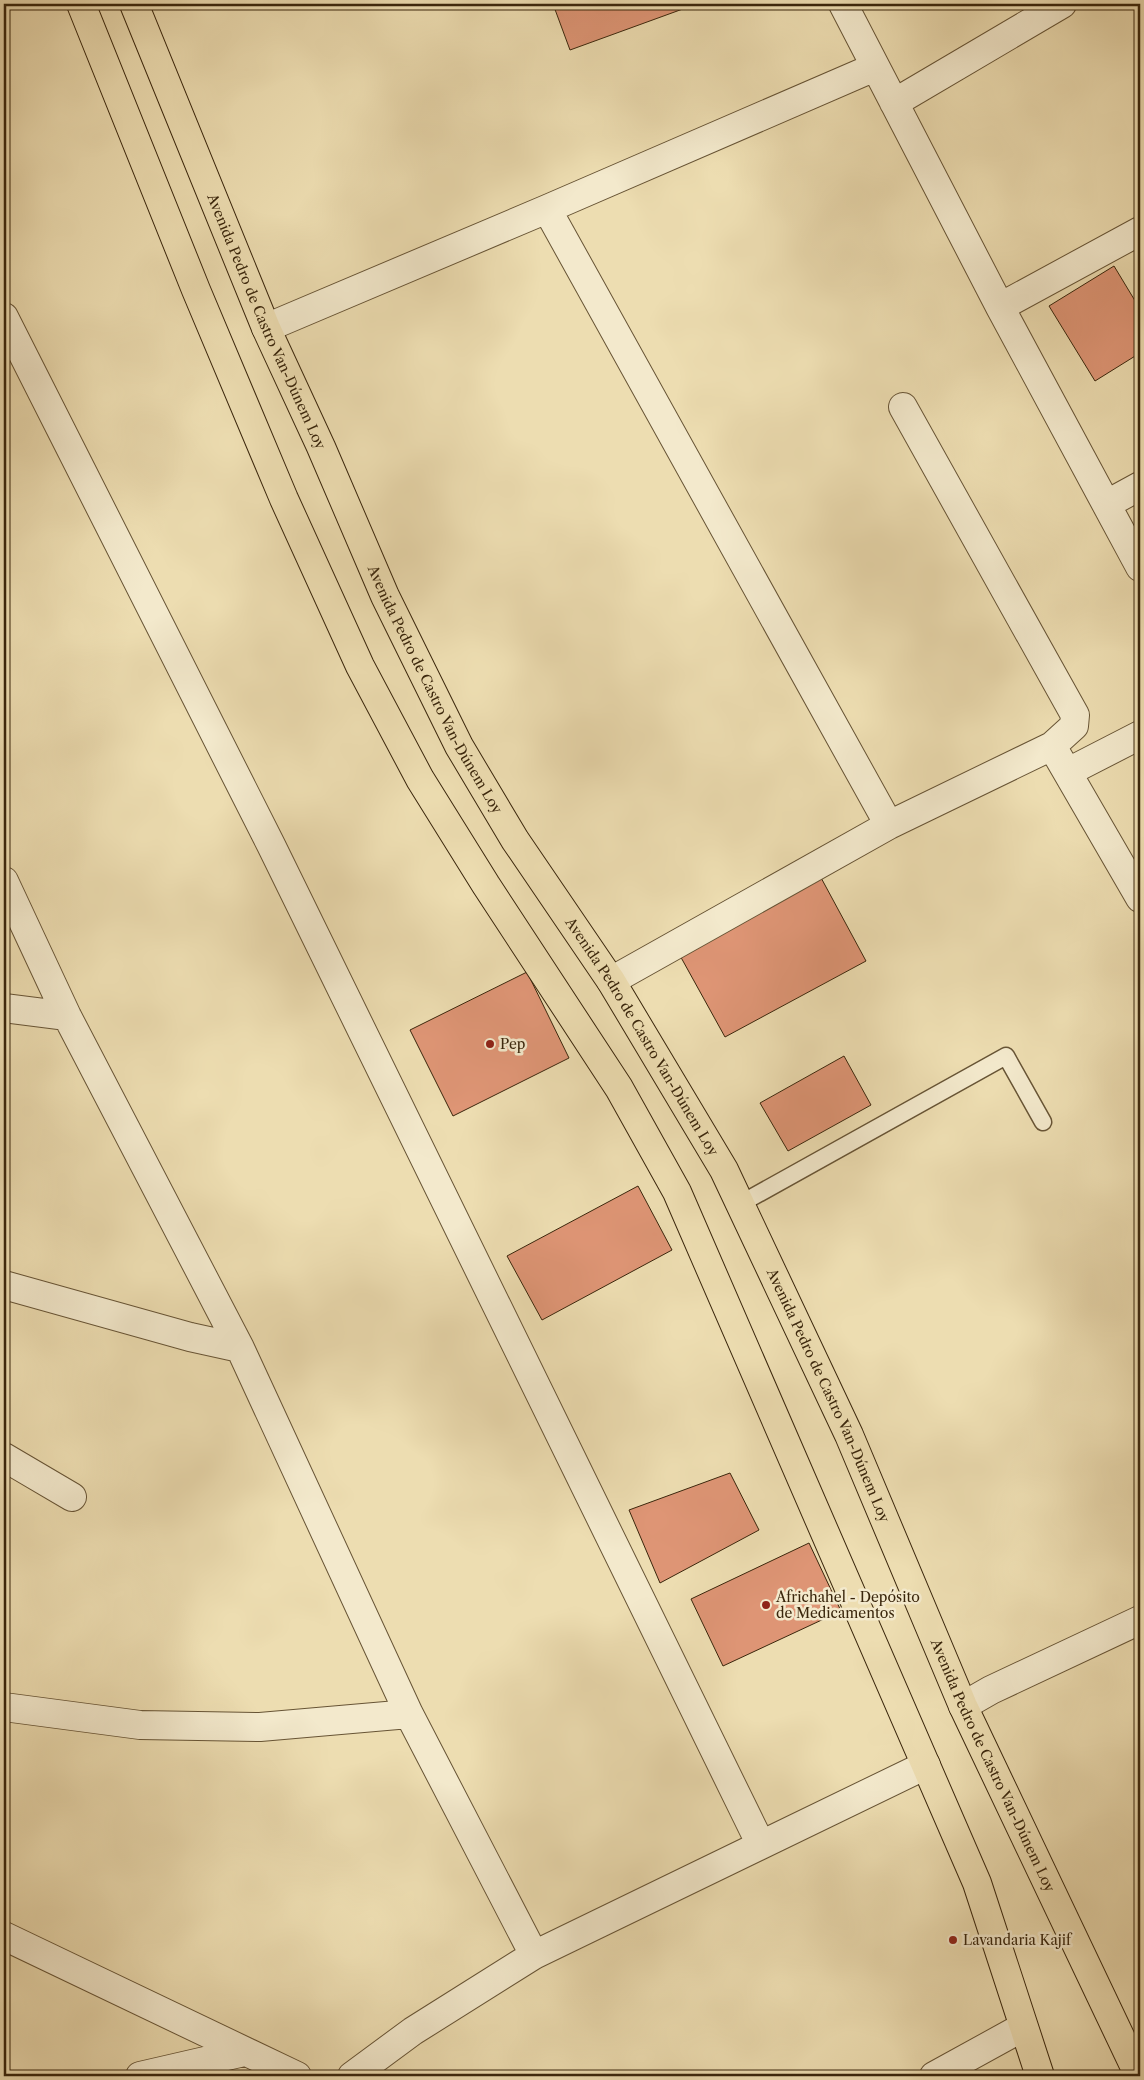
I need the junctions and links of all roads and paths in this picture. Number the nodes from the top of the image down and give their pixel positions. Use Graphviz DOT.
graph roads {
  1 [pos="81,4"];
  2 [pos="134,4"];
  3 [pos="843,4"];
  4 [pos="1062,4"];
  5 [pos="875,67"];
  6 [pos="894,103"];
  7 [pos="547,209"];
  8 [pos="1140,231"];
  9 [pos="1000,307"];
  10 [pos="4,316"];
  11 [pos="266,328"];
  12 [pos="903,407"];
  13 [pos="1140,486"];
  14 [pos="1107,504"];
  15 [pos="1140,567"];
  16 [pos="1140,735"];
  17 [pos="1052,746"];
  18 [pos="1068,772"];
  19 [pos="889,825"];
  20 [pos="4,881"];
  21 [pos="1140,898"];
  22 [pos="611,981"];
  23 [pos="4,1008"];
  24 [pos="67,1016"];
  25 [pos="1042,1122"];
  26 [pos="740,1204"];
  27 [pos="4,1285"];
  28 [pos="240,1348"];
  29 [pos="4,1456"];
  30 [pos="72,1497"];
  31 [pos="1140,1620"];
  32 [pos="963,1706"];
  33 [pos="4,1707"];
  34 [pos="409,1714"];
  35 [pos="926,1765"];
  36 [pos="761,1844"];
  37 [pos="4,1936"];
  38 [pos="534,1956"];
  39 [pos="1024,2027"];
  40 [pos="244,2052"];
  41 [pos="140,2076"];
  42 [pos="297,2076"];
  43 [pos="352,2076"];
  44 [pos="934,2076"];
  45 [pos="1040,2076"];
  46 [pos="1139,2076"];
  1 -- 35 [label="highway"];
  2 -- 11 [label="highway, Avenida Pedro de Castro Van-Dúnem Loy"];
  3 -- 5 [label="street"];
  4 -- 6 [label="street"];
  5 -- 6 [label="street"];
  5 -- 7 [label="street"];
  6 -- 9 [label="street"];
  7 -- 11 [label="street"];
  7 -- 19 [label="street"];
  8 -- 9 [label="street"];
  9 -- 14 [label="street"];
  10 -- 36 [label="street"];
  11 -- 22 [label="highway, Avenida Pedro de Castro Van-Dúnem Loy"];
  12 -- 17 [label="street"];
  13 -- 14 [label="street"];
  14 -- 15 [label="street"];
  16 -- 18 [label="street"];
  17 -- 18 [label="street"];
  17 -- 19 [label="street"];
  18 -- 21 [label="street"];
  19 -- 22 [label="street"];
  20 -- 24 [label="street"];
  22 -- 26 [label="highway, Avenida Pedro de Castro Van-Dúnem Loy"];
  23 -- 24 [label="street"];
  24 -- 28 [label="street"];
  25 -- 26 [label="lane"];
  26 -- 32 [label="highway, Avenida Pedro de Castro Van-Dúnem Loy"];
  27 -- 28 [label="street"];
  28 -- 34 [label="street"];
  29 -- 30 [label="street"];
  31 -- 32 [label="street"];
  32 -- 46 [label="highway, Avenida Pedro de Castro Van-Dúnem Loy"];
  33 -- 34 [label="street"];
  34 -- 38 [label="street"];
  35 -- 36 [label="street"];
  35 -- 39 [label="highway"];
  36 -- 38 [label="street"];
  37 -- 40 [label="street"];
  38 -- 43 [label="street"];
  39 -- 44 [label="street"];
  39 -- 45 [label="highway"];
  40 -- 41 [label="street"];
  40 -- 42 [label="street"];
}
